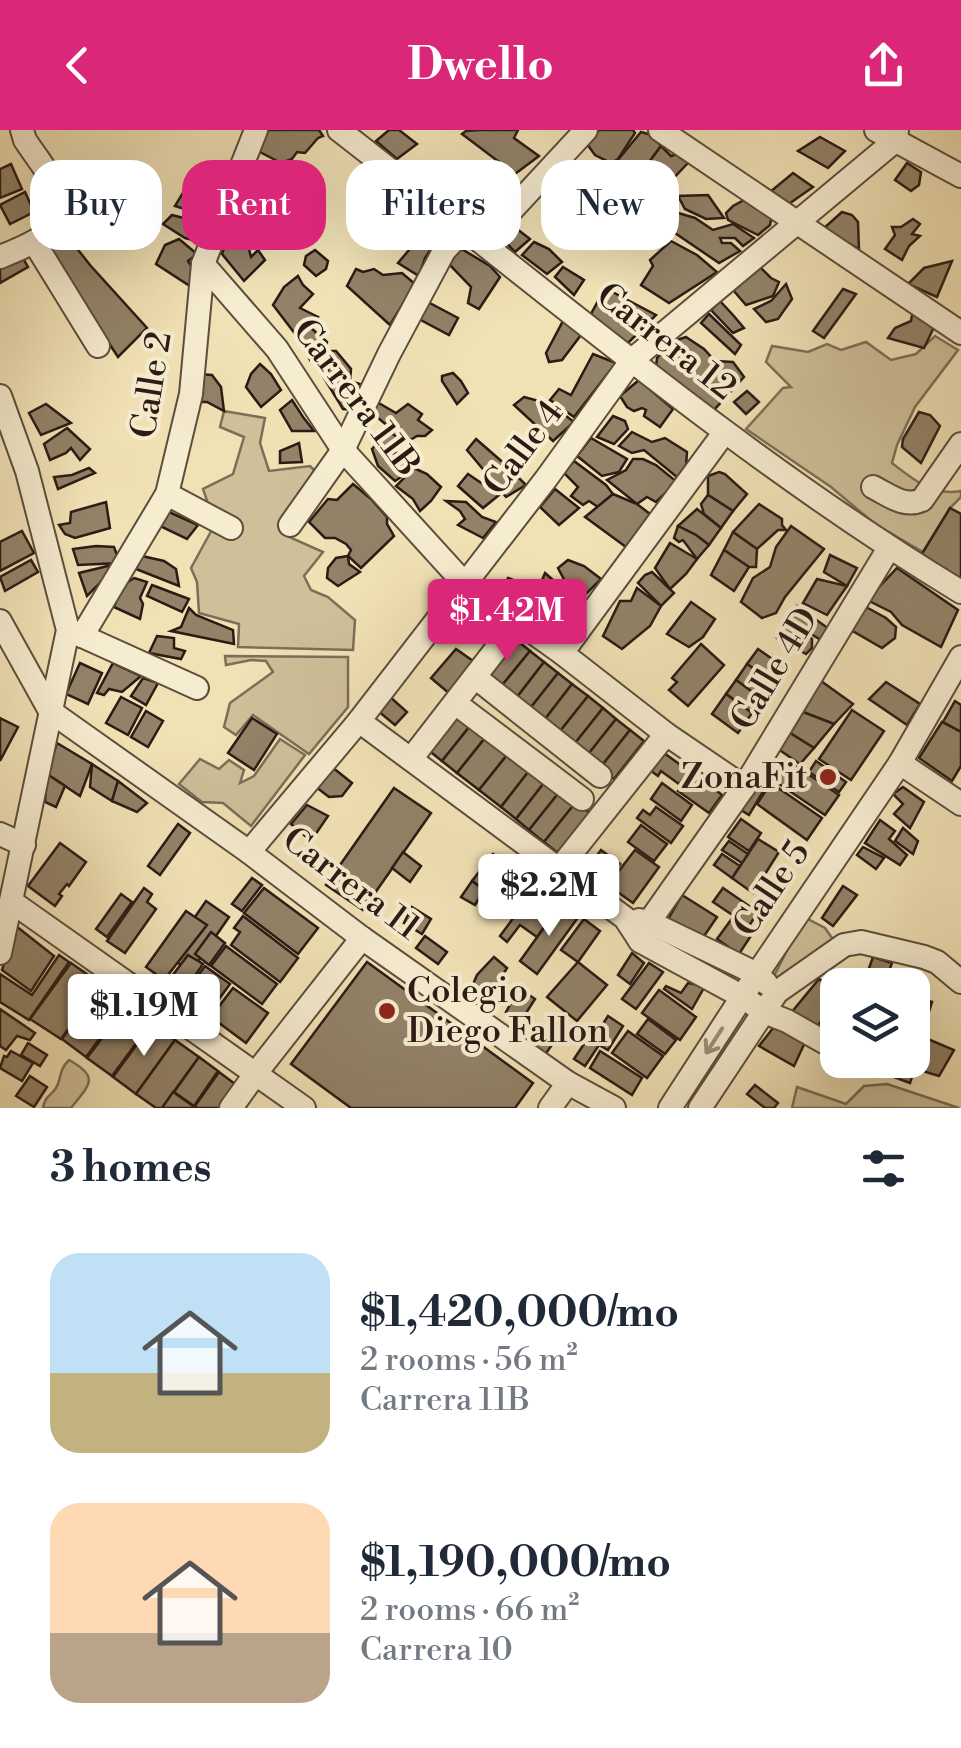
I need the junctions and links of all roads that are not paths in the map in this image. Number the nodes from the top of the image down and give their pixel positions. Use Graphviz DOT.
graph roads {
  1 [pos="22,130"];
  2 [pos="256,130"];
  3 [pos="339,130"];
  4 [pos="586,130"];
  5 [pos="660,130"];
  6 [pos="890,134"];
  7 [pos="38,160"];
  8 [pos="377,160"];
  9 [pos="961,176"];
  10 [pos="521,199"];
  11 [pos="798,221"];
  12 [pos="30,244"];
  13 [pos="39,250"];
  14 [pos="446,250"];
  15 [pos="492,250"];
  16 [pos="0,257"];
  17 [pos="203,264"];
  18 [pos="961,333"];
  19 [pos="98,346"];
  20 [pos="632,360"];
  21 [pos="0,396"];
  22 [pos="724,433"];
  23 [pos="961,444"];
  24 [pos="343,450"];
  25 [pos="873,486"];
  26 [pos="167,494"];
  27 [pos="290,525"];
  28 [pos="231,528"];
  29 [pos="889,548"];
  30 [pos="464,583"];
  31 [pos="961,592"];
  32 [pos="0,621"];
  33 [pos="75,633"];
  34 [pos="497,648"];
  35 [pos="562,653"];
  36 [pos="961,657"];
  37 [pos="476,677"];
  38 [pos="197,688"];
  39 [pos="455,704"];
  40 [pos="50,711"];
  41 [pos="358,722"];
  42 [pos="666,734"];
  43 [pos="411,760"];
  44 [pos="900,764"];
  45 [pos="600,776"];
  46 [pos="744,787"];
  47 [pos="582,799"];
  48 [pos="961,804"];
  49 [pos="0,834"];
  50 [pos="24,846"];
  51 [pos="249,852"];
  52 [pos="559,869"];
  53 [pos="12,902"];
  54 [pos="3,926"];
  55 [pos="645,931"];
  56 [pos="362,938"];
  57 [pos="0,952"];
  58 [pos="756,974"];
  59 [pos="961,982"];
  60 [pos="777,992"];
  61 [pos="743,997"];
  62 [pos="764,1012"];
  63 [pos="787,1021"];
  64 [pos="820,1040"];
  65 [pos="256,1073"];
  66 [pos="568,1083"];
  67 [pos="232,1108"];
  68 [pos="304,1108"];
  69 [pos="550,1108"];
  70 [pos="614,1108"];
  71 [pos="670,1108"];
  72 [pos="700,1108"];
  1 -- 7 [label="street"];
  2 -- 17 [label="street, Calle 2"];
  3 -- 8 [label="street, Carrera 12"];
  4 -- 10 [label="street"];
  5 -- 11 [label="street"];
  6 -- 9 [label="street"];
  6 -- 11 [label="street, Calle 4"];
  11 -- 18 [label="street"];
  11 -- 20 [label="street, Calle 4"];
  12 -- 16 [label="street"];
  13 -- 19 [label="street"];
  14 -- 24 [label="street"];
  15 -- 20 [label="street, Carrera 12"];
  17 -- 24 [label="street, Carrera 11B"];
  17 -- 26 [label="street, Calle 2"];
  20 -- 22 [label="street, Carrera 12"];
  20 -- 30 [label="street, Calle 4"];
  21 -- 33 [label="street"];
  22 -- 29 [label="street, Carrera 12"];
  22 -- 35 [label="street"];
  23 -- 25 [label="street"];
  24 -- 27 [label="street"];
  24 -- 30 [label="street, Carrera 11B"];
  26 -- 28 [label="street"];
  26 -- 33 [label="street, Calle 2"];
  29 -- 31 [label="street, Carrera 12"];
  29 -- 46 [label="street, Calle 4D"];
  30 -- 35 [label="street, Carrera 11B"];
  30 -- 41 [label="street, Calle 4"];
  32 -- 40 [label="street"];
  33 -- 38 [label="street"];
  33 -- 40 [label="street"];
  34 -- 37 [label="street"];
  35 -- 42 [label="street, Carrera 11B"];
  36 -- 44 [label="street, Calle 5"];
  37 -- 39 [label="street"];
  37 -- 45 [label="street"];
  39 -- 43 [label="street"];
  39 -- 47 [label="street"];
  40 -- 50 [label="street"];
  40 -- 51 [label="street, Carrera 11"];
  41 -- 43 [label="street"];
  41 -- 51 [label="street, Calle 4"];
  42 -- 46 [label="street, Carrera 11B"];
  42 -- 52 [label="street"];
  43 -- 52 [label="street"];
  44 -- 48 [label="street"];
  44 -- 58 [label="street, Calle 5"];
  46 -- 55 [label="street, Calle 4D"];
  49 -- 50 [label="street"];
  50 -- 53 [label="street"];
  51 -- 56 [label="street, Carrera 11"];
  52 -- 55 [label="street"];
  53 -- 54 [label="street"];
  53 -- 65 [label="street"];
  54 -- 57 [label="street"];
  55 -- 58 [label="street"];
  55 -- 61 [label="street"];
  56 -- 65 [label="street"];
  56 -- 66 [label="street, Carrera 11"];
  58 -- 60 [label="street"];
  58 -- 61 [label="street, Calle 5"];
  59 -- 60 [label="street, Calle 5"];
  60 -- 62 [label="street, Calle 5"];
  60 -- 63 [label="street"];
  61 -- 62 [label="street"];
  61 -- 71 [label="street, Calle 5, one-way"];
  62 -- 63 [label="street"];
  62 -- 72 [label="street, Calle 5"];
  63 -- 64 [label="street"];
  65 -- 67 [label="street"];
  65 -- 68 [label="street"];
  66 -- 69 [label="street"];
  66 -- 70 [label="street, Carrera 11"];
}
